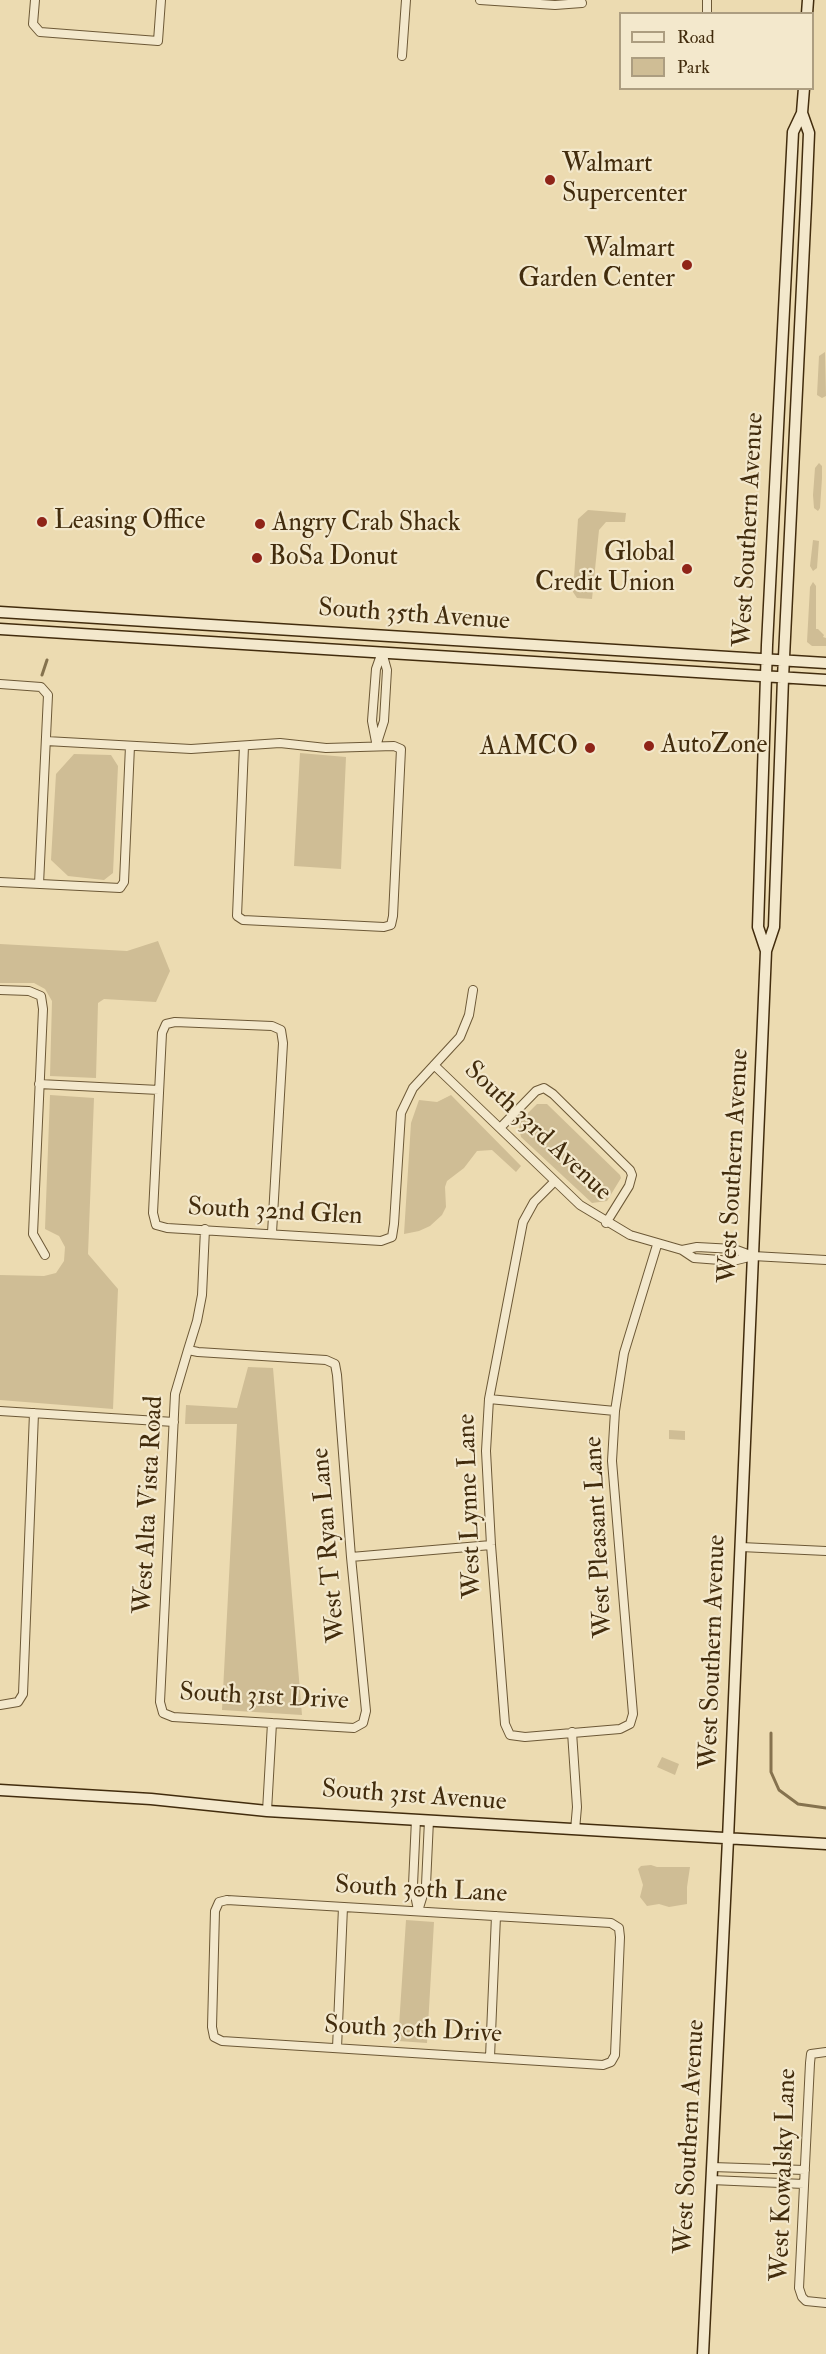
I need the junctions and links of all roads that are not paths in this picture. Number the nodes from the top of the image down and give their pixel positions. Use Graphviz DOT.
graph roads {
  1 [pos="35,0"];
  2 [pos="161,0"];
  3 [pos="406,0"];
  4 [pos="480,0"];
  5 [pos="707,0"];
  6 [pos="527,2"];
  7 [pos="582,3"];
  8 [pos="707,12"];
  9 [pos="402,56"];
  10 [pos="804,90"];
  11 [pos="802,113"];
  12 [pos="0,612"];
  13 [pos="0,629"];
  14 [pos="487,643"];
  15 [pos="382,652"];
  16 [pos="486,660"];
  17 [pos="767,660"];
  18 [pos="784,661"];
  19 [pos="826,663"];
  20 [pos="766,677"];
  21 [pos="783,678"];
  22 [pos="826,680"];
  23 [pos="0,684"];
  24 [pos="375,693"];
  25 [pos="386,694"];
  26 [pos="46,741"];
  27 [pos="130,746"];
  28 [pos="244,746"];
  29 [pos="376,746"];
  30 [pos="0,882"];
  31 [pos="39,884"];
  32 [pos="766,951"];
  33 [pos="0,990"];
  34 [pos="473,990"];
  35 [pos="434,1065"];
  36 [pos="39,1084"];
  37 [pos="159,1090"];
  38 [pos="500,1128"];
  39 [pos="555,1181"];
  40 [pos="606,1223"];
  41 [pos="205,1229"];
  42 [pos="272,1233"];
  43 [pos="657,1245"];
  44 [pos="682,1250"];
  45 [pos="45,1255"];
  46 [pos="753,1256"];
  47 [pos="826,1260"];
  48 [pos="188,1350"];
  49 [pos="489,1399"];
  50 [pos="0,1411"];
  51 [pos="615,1411"];
  52 [pos="34,1413"];
  53 [pos="174,1422"];
  54 [pos="491,1545"];
  55 [pos="741,1547"];
  56 [pos="826,1551"];
  57 [pos="351,1557"];
  58 [pos="0,1705"];
  59 [pos="163,1713"];
  60 [pos="272,1723"];
  61 [pos="363,1723"];
  62 [pos="572,1732"];
  63 [pos="0,1791"];
  64 [pos="267,1811"];
  65 [pos="416,1819"];
  66 [pos="429,1820"];
  67 [pos="575,1830"];
  68 [pos="728,1839"];
  69 [pos="826,1844"];
  70 [pos="414,1868"];
  71 [pos="427,1868"];
  72 [pos="343,1907"];
  73 [pos="418,1911"];
  74 [pos="496,1916"];
  75 [pos="214,2037"];
  76 [pos="336,2048"];
  77 [pos="826,2052"];
  78 [pos="490,2057"];
  79 [pos="610,2062"];
  80 [pos="712,2167"];
  81 [pos="805,2170"];
  82 [pos="711,2180"];
  83 [pos="804,2184"];
  84 [pos="826,2303"];
  85 [pos="703,2354"];
  1 -- 2 [label="street"];
  3 -- 9 [label="street"];
  4 -- 6 [label="street"];
  5 -- 8 [label="street"];
  6 -- 7 [label="street"];
  10 -- 11 [label="main road, West Southern Avenue"];
  11 -- 17 [label="main road, West Southern Avenue"];
  11 -- 18 [label="main road, West Southern Avenue"];
  12 -- 14 [label="main road, South 35th Avenue"];
  13 -- 15 [label="main road, South 35th Avenue"];
  14 -- 16 [label="main road"];
  14 -- 17 [label="main road, South 35th Avenue"];
  15 -- 16 [label="main road, South 35th Avenue"];
  15 -- 24 [label="street"];
  15 -- 25 [label="street"];
  16 -- 20 [label="main road, South 35th Avenue"];
  17 -- 18 [label="main road, South 35th Avenue"];
  17 -- 20 [label="main road, West Southern Avenue"];
  18 -- 19 [label="main road, South 35th Avenue"];
  18 -- 21 [label="main road, West Southern Avenue"];
  20 -- 21 [label="main road, South 35th Avenue"];
  20 -- 32 [label="main road, West Southern Avenue"];
  21 -- 22 [label="main road, South 35th Avenue"];
  21 -- 32 [label="main road, West Southern Avenue"];
  23 -- 26 [label="street"];
  24 -- 25 [label="street"];
  24 -- 29 [label="street"];
  25 -- 29 [label="street"];
  26 -- 27 [label="street"];
  26 -- 31 [label="street"];
  27 -- 28 [label="street"];
  27 -- 31 [label="street"];
  28 -- 29 [label="street"];
  28 -- 29 [label="street"];
  30 -- 31 [label="street"];
  32 -- 46 [label="main road, West Southern Avenue"];
  33 -- 36 [label="street"];
  34 -- 35 [label="street"];
  35 -- 38 [label="street, South 33rd Avenue"];
  35 -- 42 [label="street, South 32nd Glen"];
  36 -- 37 [label="street"];
  36 -- 45 [label="street"];
  37 -- 41 [label="street, South 32nd Glen"];
  37 -- 42 [label="street"];
  38 -- 39 [label="street, South 33rd Avenue"];
  38 -- 40 [label="street"];
  39 -- 40 [label="street, South 33rd Avenue"];
  39 -- 49 [label="street, West Lynne Lane"];
  40 -- 43 [label="street, South 33rd Avenue"];
  41 -- 42 [label="street, South 32nd Glen"];
  41 -- 48 [label="street, West Alta Vista Road"];
  43 -- 44 [label="street, South 33rd Avenue"];
  43 -- 51 [label="street, West Pleasant Lane"];
  44 -- 46 [label="street, South 33rd Avenue"];
  44 -- 46 [label="street, South 33rd Avenue"];
  46 -- 47 [label="street, South 33rd Avenue"];
  46 -- 55 [label="main road, West Southern Avenue"];
  48 -- 53 [label="street, West Alta Vista Road"];
  48 -- 57 [label="street, West T Ryan Lane"];
  49 -- 51 [label="street"];
  49 -- 54 [label="street, West Lynne Lane"];
  50 -- 52 [label="street"];
  51 -- 62 [label="street, West Pleasant Lane"];
  52 -- 53 [label="street"];
  52 -- 58 [label="street"];
  53 -- 59 [label="street, West Alta Vista Road"];
  54 -- 57 [label="street"];
  54 -- 62 [label="street, West Lynne Lane"];
  55 -- 56 [label="street"];
  55 -- 68 [label="main road, West Southern Avenue"];
  57 -- 61 [label="street, West T Ryan Lane"];
  59 -- 60 [label="street, South 31st Drive"];
  60 -- 61 [label="street, South 31st Drive"];
  60 -- 64 [label="street"];
  62 -- 67 [label="street"];
  63 -- 64 [label="main road, South 31st Avenue"];
  64 -- 65 [label="main road, South 31st Avenue"];
  65 -- 66 [label="main road, South 31st Avenue"];
  65 -- 70 [label="street"];
  66 -- 67 [label="main road, South 31st Avenue"];
  66 -- 71 [label="street"];
  67 -- 68 [label="main road, South 31st Avenue"];
  68 -- 69 [label="main road, South 31st Avenue"];
  68 -- 80 [label="main road, West Southern Avenue"];
  70 -- 71 [label="street"];
  70 -- 73 [label="street"];
  71 -- 73 [label="street"];
  72 -- 73 [label="street, South 30th Lane"];
  72 -- 75 [label="street, South 30th Lane"];
  72 -- 76 [label="street"];
  73 -- 74 [label="street, South 30th Lane"];
  74 -- 78 [label="street"];
  74 -- 79 [label="street, South 30th Lane"];
  75 -- 76 [label="street, South 30th Drive"];
  76 -- 78 [label="street, South 30th Drive"];
  77 -- 81 [label="street, West Kowalsky Lane"];
  78 -- 79 [label="street, South 30th Drive"];
  80 -- 81 [label="street"];
  80 -- 82 [label="main road, West Southern Avenue"];
  81 -- 83 [label="street, West Kowalsky Lane"];
  82 -- 83 [label="street"];
  82 -- 85 [label="main road, West Southern Avenue"];
  83 -- 84 [label="street, West Kowalsky Lane"];
}
